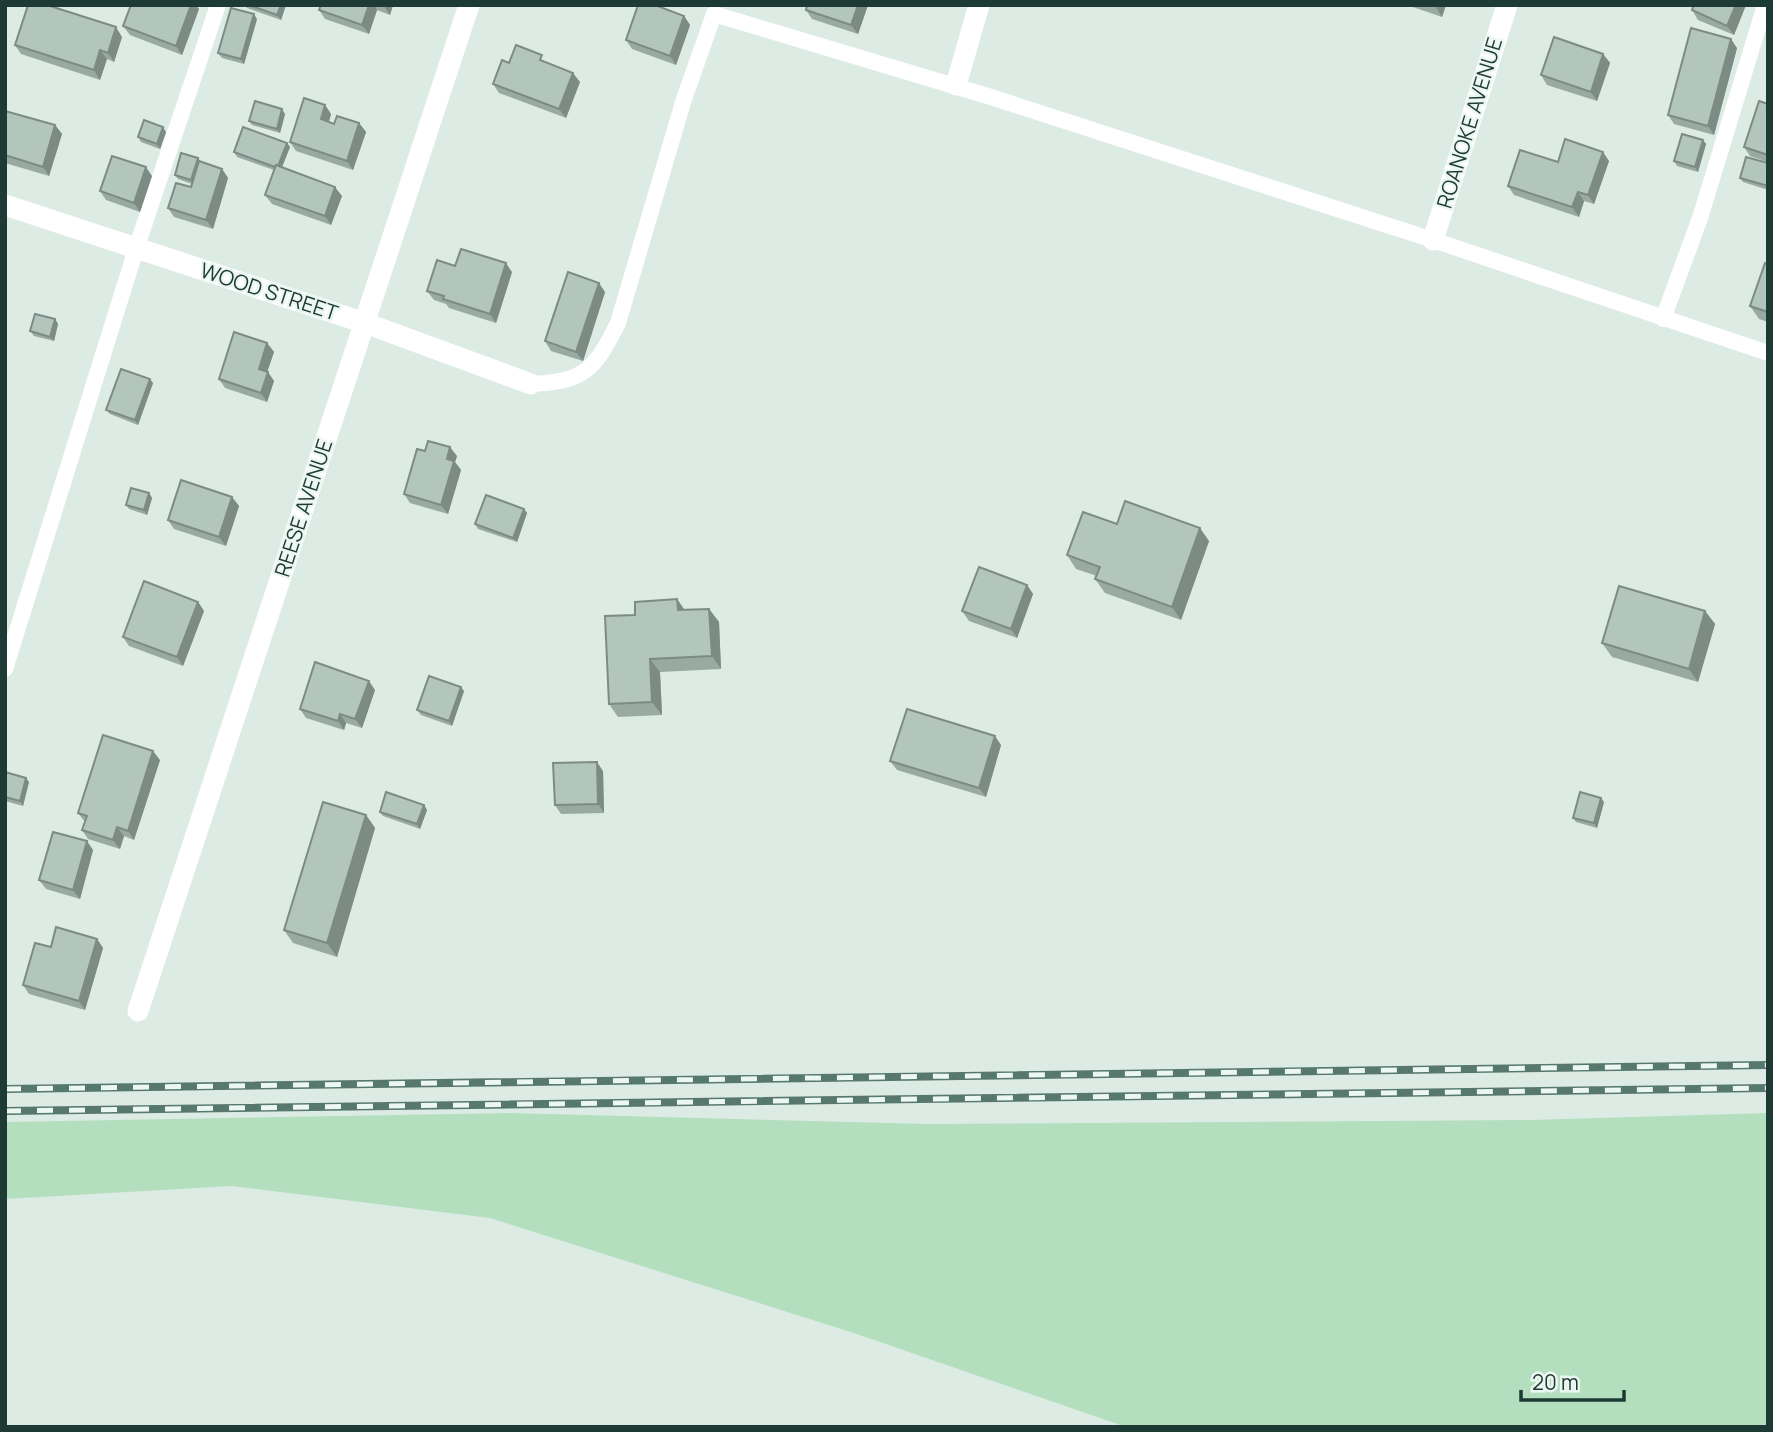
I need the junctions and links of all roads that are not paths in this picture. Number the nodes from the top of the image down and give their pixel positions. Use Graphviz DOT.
graph roads {
  1 [pos="218,5"];
  2 [pos="469,5"];
  3 [pos="979,5"];
  4 [pos="1507,5"];
  5 [pos="1765,5"];
  6 [pos="715,10"];
  7 [pos="956,85"];
  8 [pos="5,205"];
  9 [pos="1433,240"];
  10 [pos="136,248"];
  11 [pos="1663,319"];
  12 [pos="365,323"];
  13 [pos="1768,353"];
  14 [pos="531,384"];
  15 [pos="5,669"];
  16 [pos="138,1011"];
  1 -- 10 [label="lane"];
  2 -- 12 [label="street, REESE AVENUE"];
  3 -- 7 [label="street"];
  4 -- 9 [label="street, ROANOKE AVENUE"];
  5 -- 11 [label="lane"];
  6 -- 7 [label="lane"];
  6 -- 14 [label="lane"];
  7 -- 9 [label="lane"];
  8 -- 10 [label="street, WOOD STREET"];
  9 -- 11 [label="lane"];
  10 -- 12 [label="street, WOOD STREET"];
  10 -- 15 [label="lane"];
  11 -- 13 [label="lane"];
  12 -- 14 [label="street, WOOD STREET"];
  12 -- 16 [label="street, REESE AVENUE"];
}
